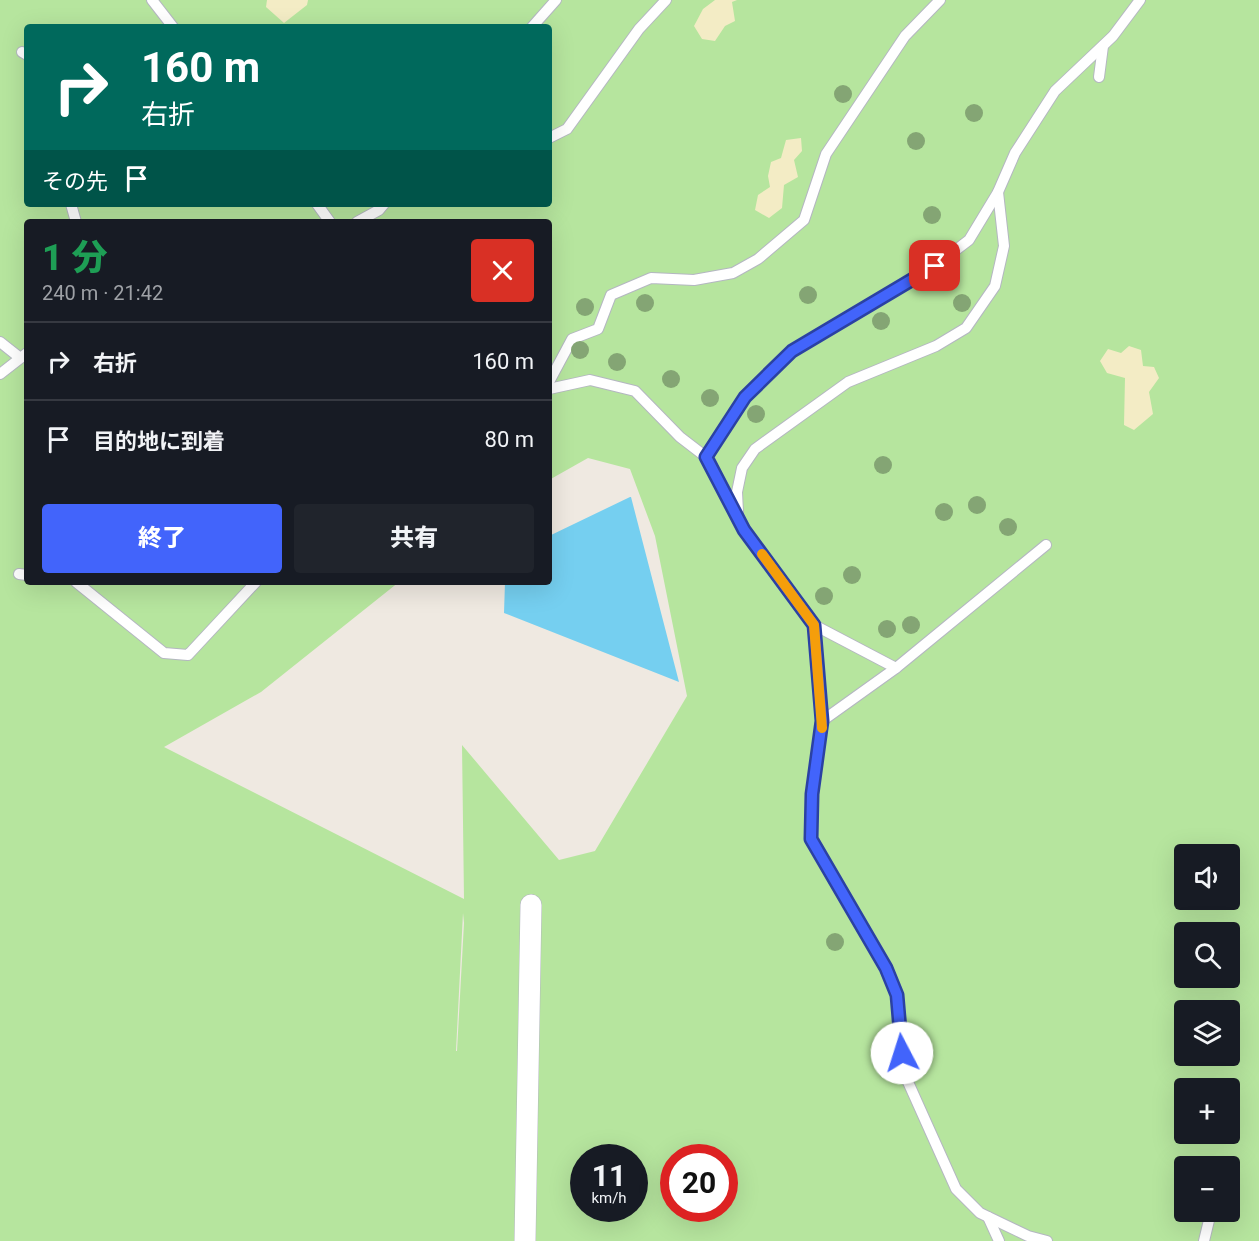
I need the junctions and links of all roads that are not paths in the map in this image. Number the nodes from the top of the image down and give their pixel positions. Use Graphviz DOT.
graph roads {
  1 [pos="152,0"];
  2 [pos="556,0"];
  3 [pos="666,0"];
  4 [pos="940,0"];
  5 [pos="1140,0"];
  6 [pos="171,24"];
  7 [pos="535,24"];
  8 [pos="1103,46"];
  9 [pos="1099,77"];
  10 [pos="552,136"];
  11 [pos="998,192"];
  12 [pos="382,207"];
  13 [pos="362,219"];
  14 [pos="0,342"];
  15 [pos="23,355"];
  16 [pos="0,374"];
  17 [pos="552,376"];
  18 [pos="552,388"];
  19 [pos="706,457"];
  20 [pos="738,517"];
  21 [pos="1046,544"];
  22 [pos="80,585"];
  23 [pos="253,585"];
  24 [pos="814,625"];
  25 [pos="896,668"];
  26 [pos="822,721"];
  27 [pos="531,905"];
  28 [pos="988,1216"];
  29 [pos="1209,1222"];
  30 [pos="525,1241"];
  31 [pos="999,1241"];
  32 [pos="1047,1241"];
  33 [pos="1204,1241"];
  1 -- 6 [label="lane"];
  2 -- 7 [label="lane"];
  3 -- 10 [label="lane"];
  4 -- 17 [label="lane"];
  5 -- 8 [label="lane"];
  8 -- 9 [label="lane"];
  8 -- 11 [label="lane"];
  11 -- 19 [label="lane"];
  11 -- 20 [label="lane"];
  12 -- 13 [label="lane"];
  14 -- 15 [label="lane"];
  15 -- 16 [label="lane"];
  18 -- 19 [label="lane"];
  19 -- 20 [label="lane"];
  20 -- 24 [label="lane"];
  21 -- 25 [label="lane"];
  22 -- 23 [label="lane"];
  24 -- 25 [label="lane"];
  24 -- 26 [label="lane"];
  25 -- 26 [label="lane"];
  26 -- 28 [label="lane"];
  27 -- 30 [label="street"];
  28 -- 31 [label="lane"];
  28 -- 32 [label="lane"];
  29 -- 33 [label="lane"];
}
